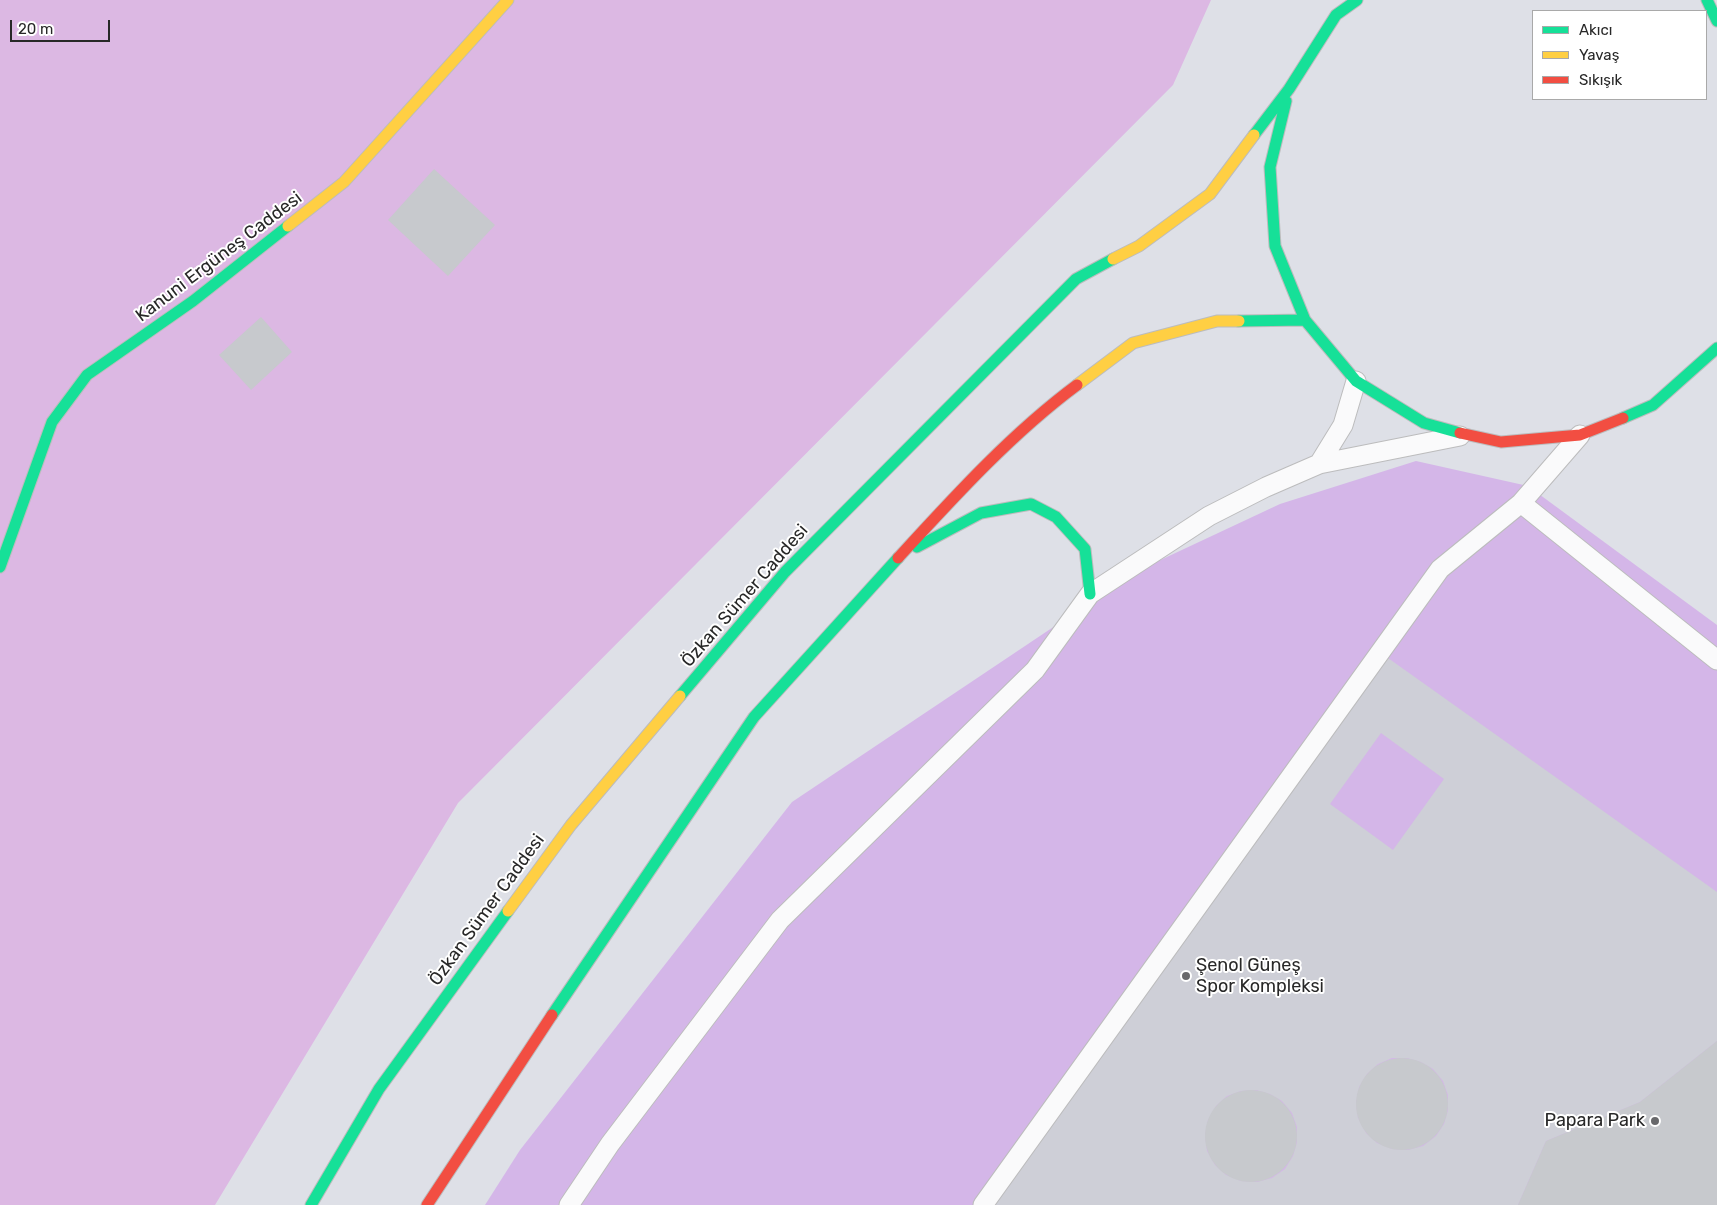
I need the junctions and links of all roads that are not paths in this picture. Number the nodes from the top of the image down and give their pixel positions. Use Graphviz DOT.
graph roads {
  1 [pos="508,0"];
  2 [pos="1357,0"];
  3 [pos="1707,0"];
  4 [pos="1707,19"];
  5 [pos="1717,21"];
  6 [pos="1717,29"];
  7 [pos="1289,89"];
  8 [pos="1305,320"];
  9 [pos="1717,348"];
  10 [pos="1356,381"];
  11 [pos="1466,435"];
  12 [pos="1580,435"];
  13 [pos="1319,464"];
  14 [pos="1521,503"];
  15 [pos="900,556"];
  16 [pos="0,567"];
  17 [pos="1090,594"];
  18 [pos="1717,660"];
  19 [pos="311,1205"];
  20 [pos="427,1205"];
  21 [pos="569,1205"];
  22 [pos="983,1205"];
  1 -- 16 [label="main road, Kanuni Ergüneş Caddesi"];
  2 -- 7 [label="main road, Özkan Sümer Caddesi"];
  3 -- 5 [label="main road"];
  4 -- 6 [label="main road"];
  7 -- 8 [label="main road, Özkan Sümer Caddesi"];
  7 -- 19 [label="main road, Özkan Sümer Caddesi"];
  8 -- 10 [label="main road, Özkan Sümer Caddesi"];
  8 -- 15 [label="main road"];
  9 -- 12 [label="main road, Özkan Sümer Caddesi"];
  10 -- 11 [label="main road, Özkan Sümer Caddesi"];
  10 -- 13 [label="lane"];
  11 -- 12 [label="main road, Özkan Sümer Caddesi"];
  11 -- 13 [label="lane"];
  12 -- 14 [label="lane"];
  13 -- 17 [label="lane"];
  14 -- 18 [label="lane"];
  14 -- 22 [label="lane"];
  15 -- 17 [label="main road"];
  15 -- 20 [label="main road"];
  17 -- 21 [label="lane"];
}
